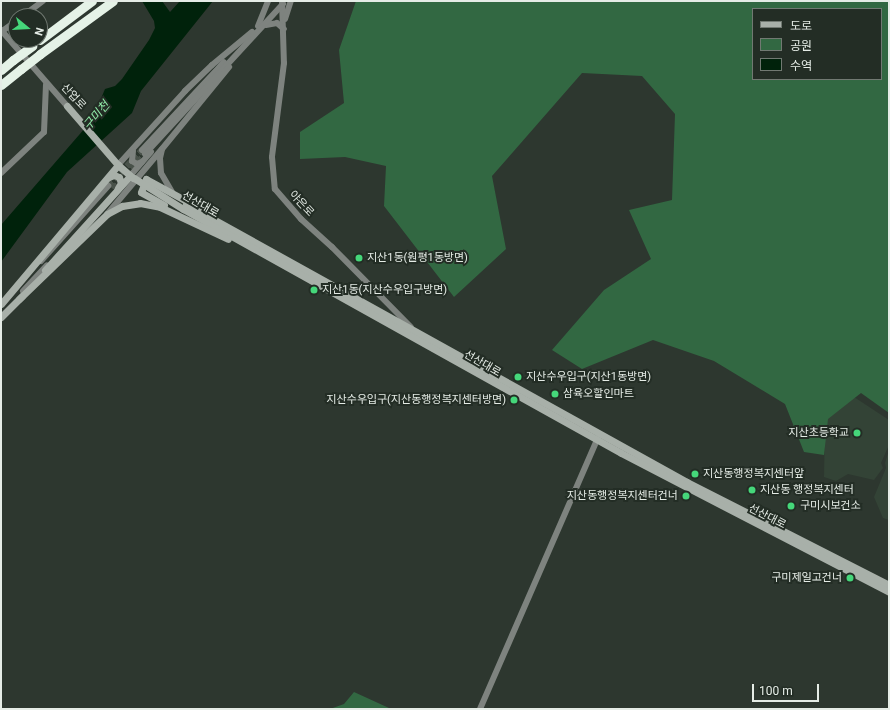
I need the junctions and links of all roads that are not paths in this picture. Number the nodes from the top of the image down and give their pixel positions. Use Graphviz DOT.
graph roads {
  1 [pos="43,1"];
  2 [pos="92,1"];
  3 [pos="113,1"];
  4 [pos="268,1"];
  5 [pos="291,1"];
  6 [pos="282,2"];
  7 [pos="34,8"];
  8 [pos="259,27"];
  9 [pos="284,28"];
  10 [pos="1,32"];
  11 [pos="252,32"];
  12 [pos="48,34"];
  13 [pos="29,48"];
  14 [pos="240,50"];
  15 [pos="1,70"];
  16 [pos="221,71"];
  17 [pos="1,85"];
  18 [pos="46,85"];
  19 [pos="67,106"];
  20 [pos="166,143"];
  21 [pos="137,144"];
  22 [pos="142,162"];
  23 [pos="118,165"];
  24 [pos="1,173"];
  25 [pos="108,177"];
  26 [pos="132,177"];
  27 [pos="113,189"];
  28 [pos="173,193"];
  29 [pos="185,206"];
  30 [pos="107,214"];
  31 [pos="185,217"];
  32 [pos="259,244"];
  33 [pos="274,259"];
  34 [pos="19,299"];
  35 [pos="385,302"];
  36 [pos="1,305"];
  37 [pos="1,316"];
  38 [pos="382,316"];
  39 [pos="412,328"];
  40 [pos="598,437"];
  41 [pos="889,585"];
  42 [pos="889,592"];
  43 [pos="480,709"];
  1 -- 7 [label="street"];
  2 -- 12 [label="highway"];
  3 -- 17 [label="highway, bridge"];
  4 -- 8 [label="street"];
  5 -- 9 [label="street"];
  6 -- 8 [label="street, 야은로"];
  6 -- 9 [label="street, 야은로"];
  8 -- 9 [label="street"];
  8 -- 11 [label="street, 야은로"];
  8 -- 14 [label="street, 야은로"];
  9 -- 35 [label="street, 야은로"];
  10 -- 18 [label="street, 산업로"];
  11 -- 16 [label="street, 야은로"];
  11 -- 21 [label="street"];
  13 -- 15 [label="highway, bridge"];
  14 -- 16 [label="street, 야은로"];
  14 -- 20 [label="street"];
  16 -- 22 [label="street"];
  18 -- 19 [label="street, 산업로"];
  18 -- 24 [label="street"];
  19 -- 23 [label="main road, 산업로"];
  20 -- 28 [label="street"];
  20 -- 30 [label="street"];
  21 -- 22 [label="street"];
  21 -- 23 [label="street"];
  22 -- 26 [label="street"];
  23 -- 25 [label="main road"];
  23 -- 26 [label="main road, 산업로"];
  25 -- 27 [label="main road"];
  25 -- 36 [label="main road"];
  26 -- 27 [label="main road"];
  26 -- 29 [label="main road, 선산대로, bridge"];
  27 -- 34 [label="main road"];
  27 -- 36 [label="street"];
  27 -- 37 [label="street"];
  28 -- 31 [label="main road"];
  28 -- 32 [label="main road"];
  29 -- 32 [label="main road, 선산대로"];
  29 -- 33 [label="main road, 선산대로"];
  30 -- 31 [label="main road"];
  30 -- 34 [label="main road"];
  31 -- 33 [label="main road"];
  32 -- 38 [label="main road, 선산대로"];
  33 -- 38 [label="main road, 선산대로"];
  34 -- 37 [label="main road"];
  35 -- 38 [label="street"];
  35 -- 39 [label="street, 야은로"];
  38 -- 39 [label="main road, 선산대로"];
  38 -- 40 [label="main road, 선산대로"];
  39 -- 40 [label="main road, 선산대로"];
  40 -- 41 [label="main road, 선산대로"];
  40 -- 42 [label="main road, 선산대로"];
  40 -- 43 [label="street"];
}
